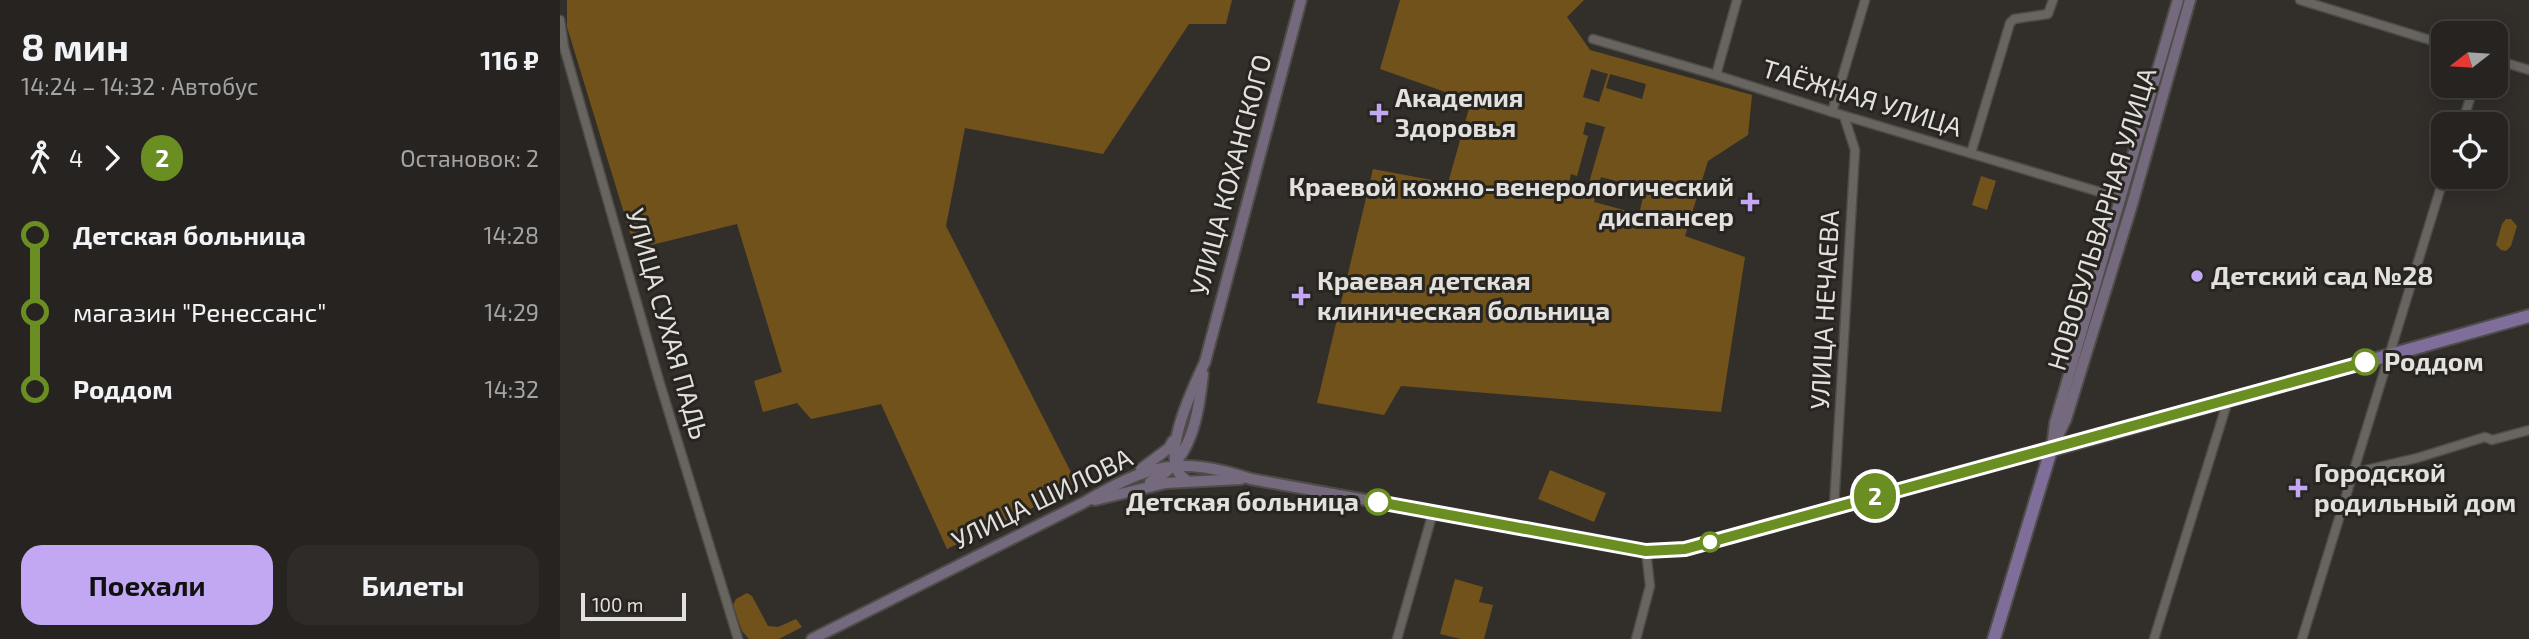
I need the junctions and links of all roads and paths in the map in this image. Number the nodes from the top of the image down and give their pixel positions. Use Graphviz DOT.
graph roads {
  1 [pos="1301,0"];
  2 [pos="1737,0"];
  3 [pos="1865,0"];
  4 [pos="2053,0"];
  5 [pos="2178,0"];
  6 [pos="2190,0"];
  7 [pos="2300,0"];
  8 [pos="560,20"];
  9 [pos="1593,40"];
  10 [pos="2431,40"];
  11 [pos="2508,64"];
  12 [pos="2529,70"];
  13 [pos="1716,75"];
  14 [pos="1832,112"];
  15 [pos="1844,116"];
  16 [pos="1971,153"];
  17 [pos="2440,189"];
  18 [pos="2120,198"];
  19 [pos="2529,316"];
  20 [pos="2389,355"];
  21 [pos="1205,362"];
  22 [pos="2228,400"];
  23 [pos="2529,430"];
  24 [pos="1179,433"];
  25 [pos="1189,440"];
  26 [pos="2051,450"];
  27 [pos="1174,466"];
  28 [pos="1222,470"];
  29 [pos="2353,473"];
  30 [pos="1251,479"];
  31 [pos="1124,480"];
  32 [pos="1186,480"];
  33 [pos="1128,492"];
  34 [pos="1083,503"];
  35 [pos="1834,507"];
  36 [pos="1433,512"];
  37 [pos="1646,551"];
  38 [pos="737,639"];
  39 [pos="812,639"];
  40 [pos="1397,639"];
  41 [pos="1636,639"];
  42 [pos="1994,639"];
  43 [pos="2154,639"];
  44 [pos="2302,639"];
  1 -- 21 [label="main road, УЛИЦА КОХАНСКОГО"];
  2 -- 13 [label="street"];
  3 -- 14 [label="street"];
  4 -- 16 [label="street"];
  5 -- 18 [label="main road, НОВОБУЛЬВАРНАЯ УЛИЦА"];
  6 -- 26 [label="main road, НОВОБУЛЬВАРНАЯ УЛИЦА"];
  7 -- 10 [label="street"];
  8 -- 38 [label="street, УЛИЦА СУХАЯ ПАДЬ"];
  9 -- 13 [label="street, ТАЁЖНАЯ УЛИЦА"];
  11 -- 12 [label="street"];
  13 -- 14 [label="street, ТАЁЖНАЯ УЛИЦА"];
  14 -- 15 [label="street, ТАЁЖНАЯ УЛИЦА"];
  15 -- 16 [label="street, ТАЁЖНАЯ УЛИЦА"];
  15 -- 35 [label="street, УЛИЦА НЕЧАЕВА"];
  16 -- 18 [label="street, ТАЁЖНАЯ УЛИЦА"];
  17 -- 20 [label="street"];
  18 -- 26 [label="main road, НОВОБУЛЬВАРНАЯ УЛИЦА"];
  19 -- 20 [label="main road, УЛИЦА ШИЛОВА"];
  20 -- 22 [label="main road, УЛИЦА ШИЛОВА"];
  20 -- 29 [label="street"];
  21 -- 24 [label="main road"];
  21 -- 25 [label="main road"];
  22 -- 26 [label="main road, УЛИЦА ШИЛОВА"];
  22 -- 43 [label="street"];
  23 -- 29 [label="street"];
  24 -- 27 [label="main road"];
  24 -- 31 [label="main road"];
  25 -- 27 [label="main road"];
  25 -- 28 [label="main road"];
  26 -- 35 [label="main road, УЛИЦА ШИЛОВА"];
  26 -- 42 [label="main road, НОВОБУЛЬВАРНАЯ УЛИЦА"];
  27 -- 28 [label="main road, УЛИЦА ШИЛОВА"];
  27 -- 31 [label="main road, УЛИЦА ШИЛОВА"];
  27 -- 32 [label="main road"];
  27 -- 33 [label="main road"];
  28 -- 30 [label="main road, УЛИЦА ШИЛОВА"];
  29 -- 44 [label="street"];
  30 -- 32 [label="main road"];
  30 -- 36 [label="main road, УЛИЦА ШИЛОВА"];
  31 -- 34 [label="main road, УЛИЦА ШИЛОВА"];
  32 -- 33 [label="main road"];
  33 -- 34 [label="main road"];
  34 -- 39 [label="main road, УЛИЦА ШИЛОВА"];
  35 -- 37 [label="main road, УЛИЦА ШИЛОВА"];
  36 -- 37 [label="main road, УЛИЦА ШИЛОВА"];
  36 -- 40 [label="street"];
  37 -- 41 [label="street"];
}
